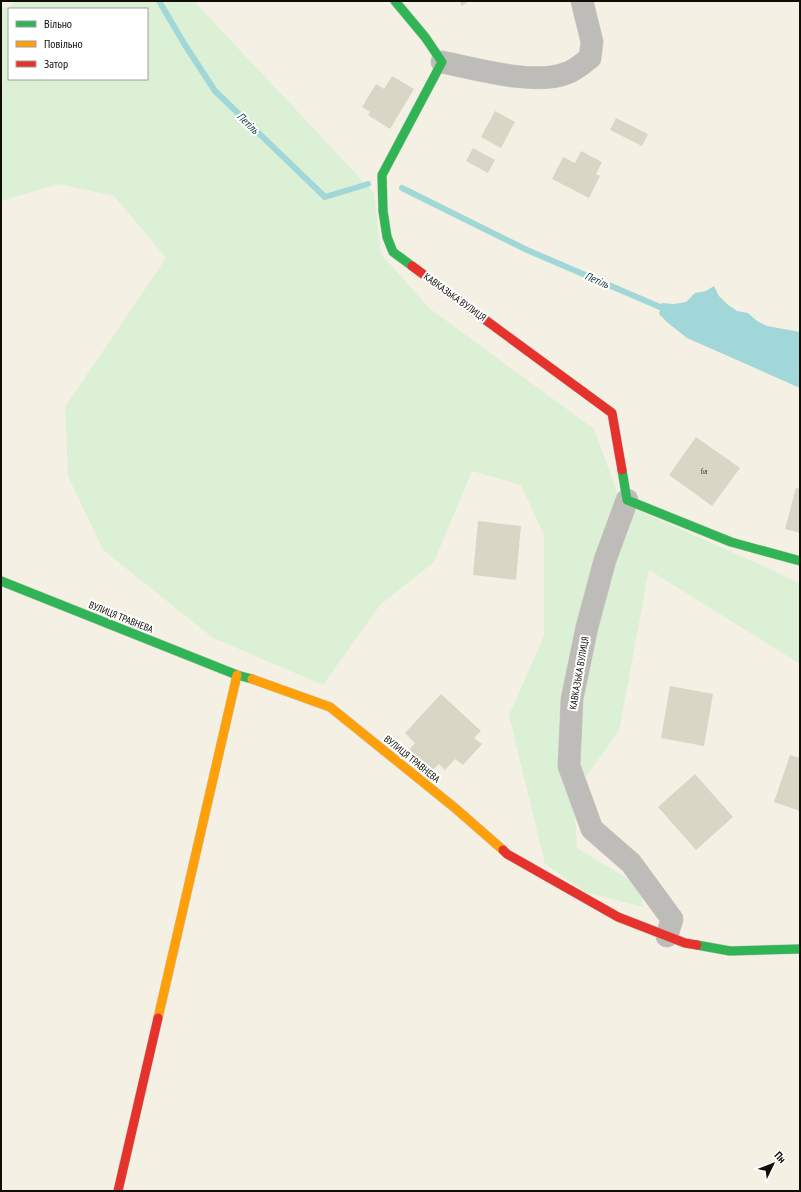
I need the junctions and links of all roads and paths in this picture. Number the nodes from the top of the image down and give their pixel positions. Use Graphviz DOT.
graph roads {
  1 [pos="395,1"];
  2 [pos="582,1"];
  3 [pos="442,62"];
  4 [pos="627,500"];
  5 [pos="800,561"];
  6 [pos="1,581"];
  7 [pos="237,675"];
  8 [pos="667,936"];
  9 [pos="800,949"];
  10 [pos="118,1191"];
  1 -- 3 [label="street"];
  2 -- 3 [label="street"];
  3 -- 4 [label="street, КАВКАЗЬКА ВУЛИЦЯ"];
  4 -- 5 [label="street"];
  4 -- 8 [label="street, КАВКАЗЬКА ВУЛИЦЯ"];
  6 -- 7 [label="street, ВУЛИЦЯ ТРАВНЕВА"];
  7 -- 8 [label="street, ВУЛИЦЯ ТРАВНЕВА"];
  7 -- 10 [label="street"];
  8 -- 9 [label="street, ВУЛИЦЯ ТРАВНЕВА"];
}
